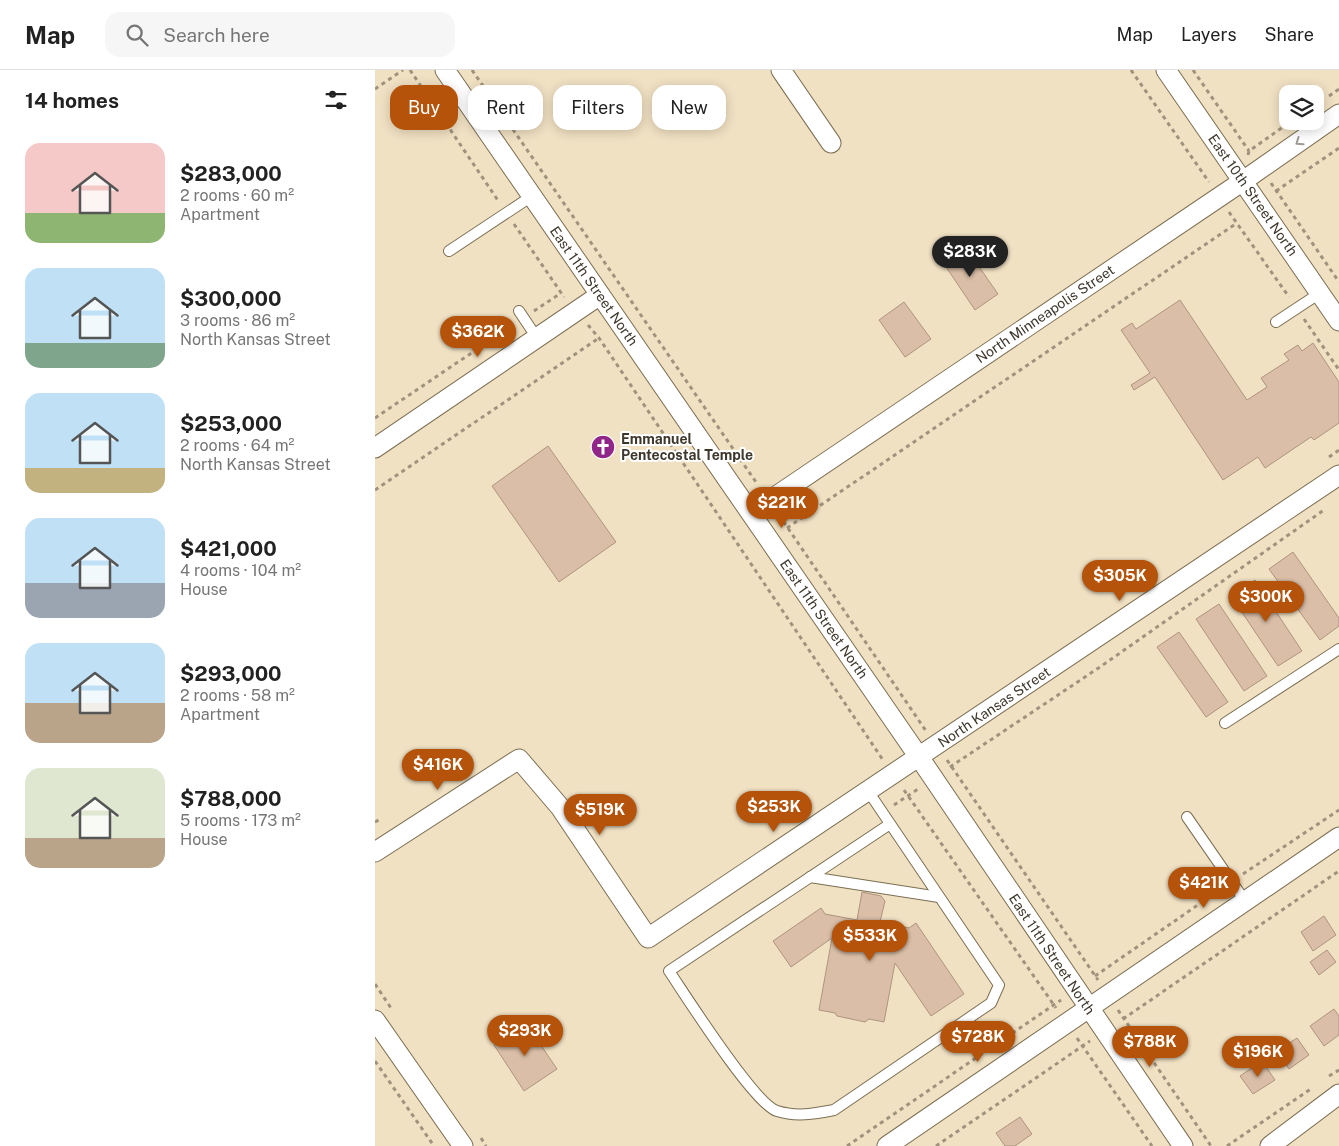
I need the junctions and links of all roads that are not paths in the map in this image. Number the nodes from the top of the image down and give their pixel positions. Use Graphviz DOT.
graph roads {
  1 [pos="445,70"];
  2 [pos="781,70"];
  3 [pos="1166,70"];
  4 [pos="1339,114"];
  5 [pos="831,143"];
  6 [pos="1243,181"];
  7 [pos="532,196"];
  8 [pos="449,251"];
  9 [pos="1319,292"];
  10 [pos="600,295"];
  11 [pos="521,315"];
  12 [pos="1339,321"];
  13 [pos="1275,322"];
  14 [pos="537,338"];
  15 [pos="375,448"];
  16 [pos="1339,476"];
  17 [pos="751,513"];
  18 [pos="1339,649"];
  19 [pos="1225,723"];
  20 [pos="919,757"];
  21 [pos="868,791"];
  22 [pos="1187,817"];
  23 [pos="890,824"];
  24 [pos="1339,837"];
  25 [pos="375,852"];
  26 [pos="811,877"];
  27 [pos="939,897"];
  28 [pos="1245,901"];
  29 [pos="1089,1008"];
  30 [pos="375,1020"];
  31 [pos="1339,1094"];
  32 [pos="463,1146"];
  33 [pos="887,1146"];
  34 [pos="1183,1146"];
  35 [pos="1270,1146"];
  1 -- 7 [label="street, East 11th Street North"];
  2 -- 5 [label="street"];
  3 -- 6 [label="street, East 10th Street North"];
  4 -- 6 [label="street, North Minneapolis Street, one-way"];
  6 -- 9 [label="street, East 10th Street North"];
  6 -- 17 [label="street, North Minneapolis Street"];
  7 -- 8 [label="lane"];
  7 -- 10 [label="street, East 11th Street North"];
  9 -- 12 [label="street, East 10th Street North"];
  9 -- 13 [label="lane"];
  10 -- 14 [label="street"];
  10 -- 17 [label="street, East 11th Street North"];
  11 -- 14 [label="lane"];
  14 -- 15 [label="street"];
  16 -- 20 [label="street, North Kansas Street"];
  17 -- 20 [label="street, East 11th Street North"];
  18 -- 19 [label="lane"];
  20 -- 21 [label="street, North Kansas Street"];
  20 -- 29 [label="street, East 11th Street North"];
  21 -- 23 [label="lane"];
  21 -- 25 [label="street, North Kansas Street"];
  22 -- 28 [label="lane"];
  23 -- 26 [label="lane"];
  23 -- 27 [label="lane"];
  24 -- 28 [label="street"];
  26 -- 27 [label="lane"];
  26 -- 27 [label="lane"];
  28 -- 29 [label="street"];
  29 -- 33 [label="street"];
  29 -- 34 [label="street, East 11th Street North"];
  30 -- 32 [label="street"];
  31 -- 35 [label="street"];
}
